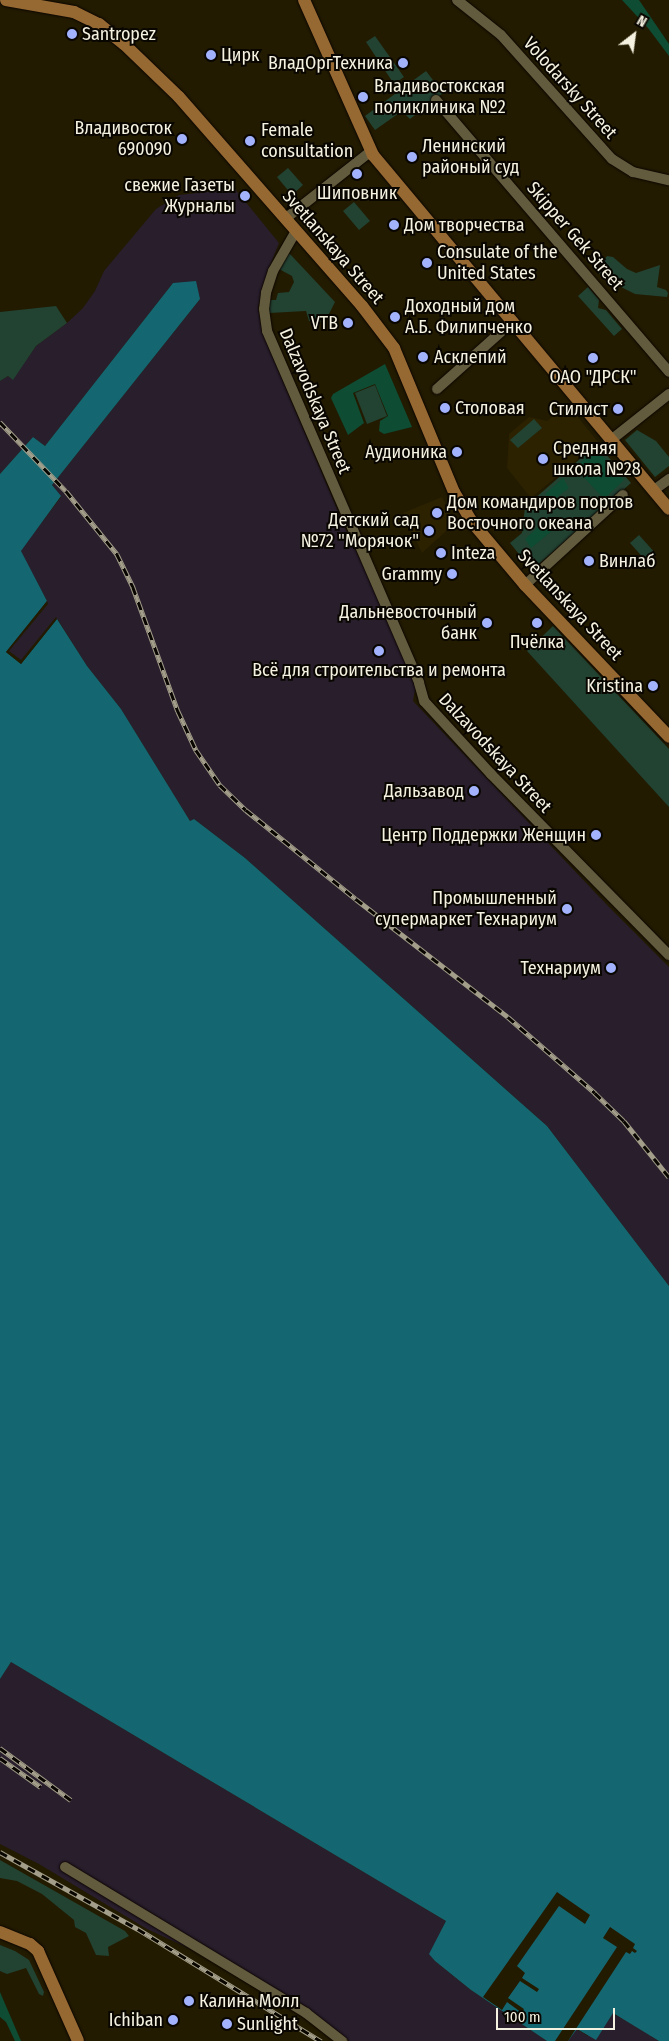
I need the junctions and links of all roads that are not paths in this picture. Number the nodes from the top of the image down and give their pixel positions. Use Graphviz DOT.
graph roads {
  1 [pos="6,0"];
  2 [pos="304,0"];
  3 [pos="456,0"];
  4 [pos="436,100"];
  5 [pos="371,151"];
  6 [pos="669,180"];
  7 [pos="285,219"];
  8 [pos="296,231"];
  9 [pos="512,321"];
  10 [pos="669,372"];
  11 [pos="437,390"];
  12 [pos="669,394"];
  13 [pos="611,440"];
  14 [pos="669,479"];
  15 [pos="654,490"];
  16 [pos="623,495"];
  17 [pos="669,509"];
  18 [pos="525,585"];
  19 [pos="669,737"];
  20 [pos="669,955"];
  21 [pos="65,1867"];
  22 [pos="0,1932"];
  23 [pos="78,2041"];
  24 [pos="342,2041"];
  1 -- 7 [label="main road, Svetlanskaya Street"];
  2 -- 5 [label="main road"];
  3 -- 6 [label="street, Volodarsky Street"];
  4 -- 10 [label="street, Skipper Gek Street"];
  5 -- 7 [label="street"];
  5 -- 9 [label="main road"];
  7 -- 8 [label="main road, Svetlanskaya Street"];
  8 -- 18 [label="main road, Svetlanskaya Street"];
  8 -- 20 [label="street, Dalzavodskaya Street"];
  9 -- 11 [label="street"];
  9 -- 13 [label="main road"];
  12 -- 13 [label="street"];
  13 -- 15 [label="main road"];
  14 -- 15 [label="street"];
  15 -- 17 [label="main road"];
  16 -- 18 [label="street"];
  18 -- 19 [label="main road, Svetlanskaya Street"];
  21 -- 24 [label="street"];
  22 -- 23 [label="main road"];
}
